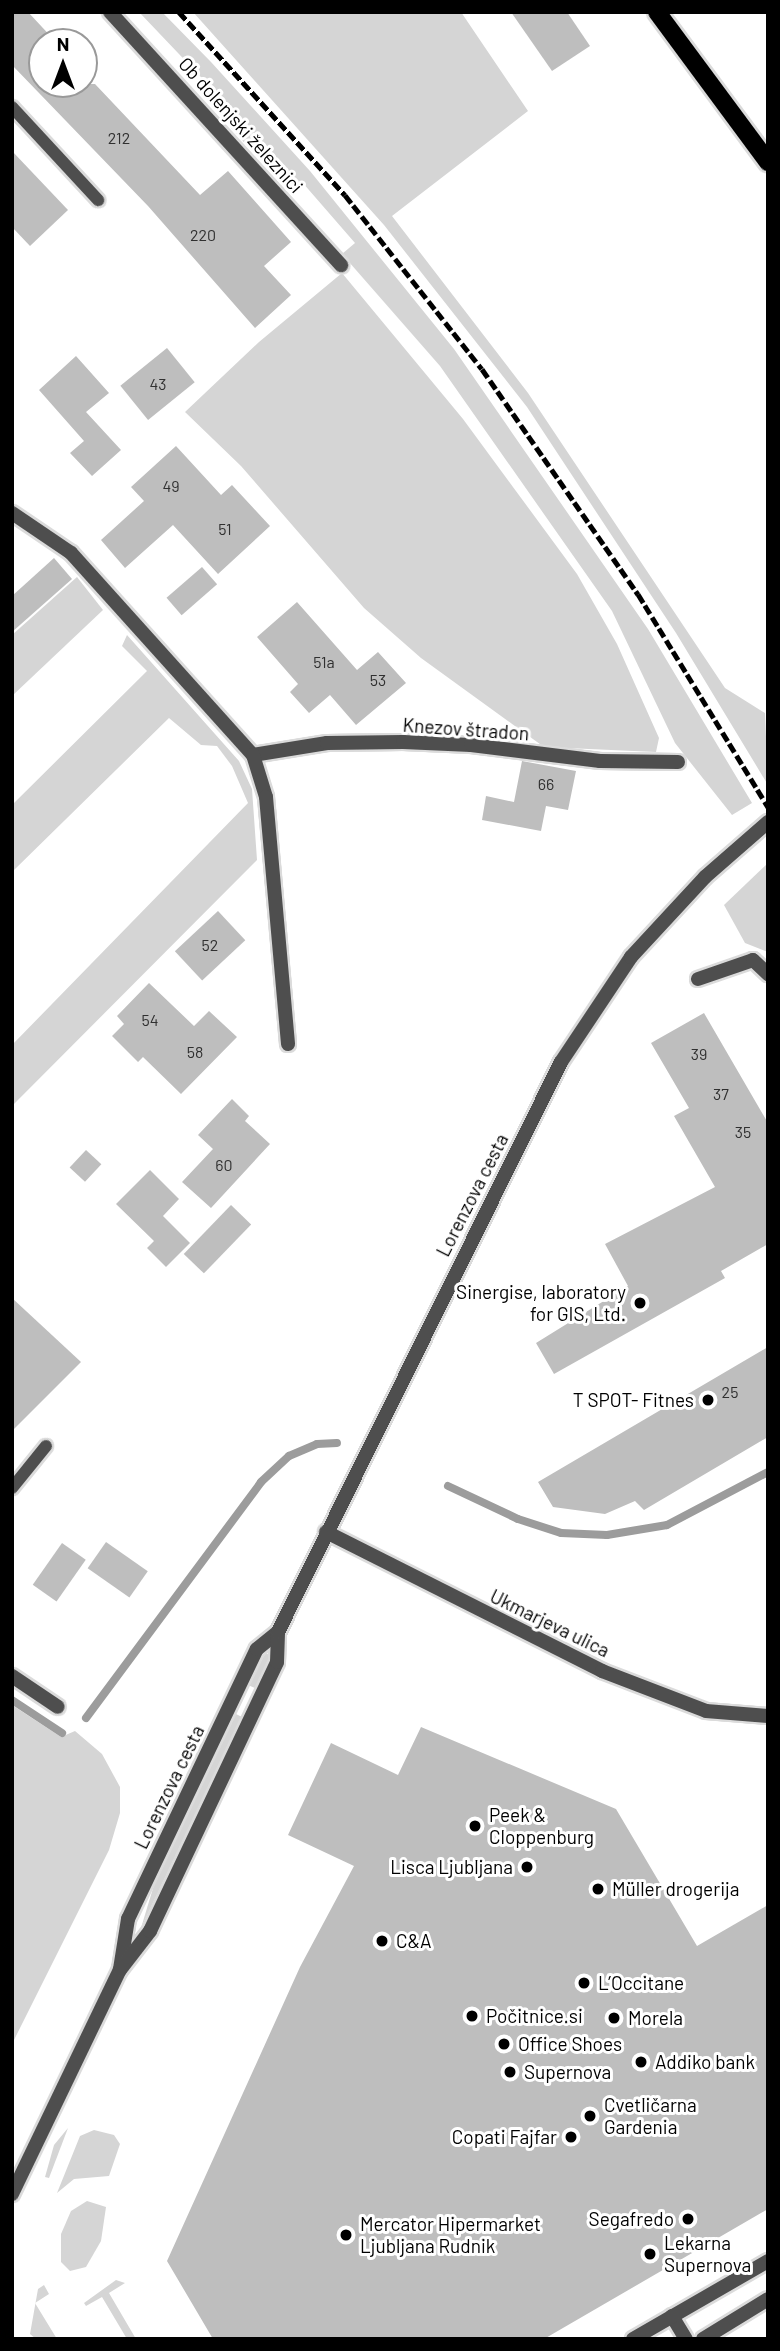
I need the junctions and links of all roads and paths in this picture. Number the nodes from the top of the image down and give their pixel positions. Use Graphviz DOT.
graph roads {
  1 [pos="110,12"];
  2 [pos="666,17"];
  3 [pos="12,107"];
  4 [pos="768,162"];
  5 [pos="98,200"];
  6 [pos="341,265"];
  7 [pos="12,513"];
  8 [pos="253,755"];
  9 [pos="678,762"];
  10 [pos="768,822"];
  11 [pos="768,974"];
  12 [pos="698,979"];
  13 [pos="288,1044"];
  14 [pos="46,1446"];
  15 [pos="12,1488"];
  16 [pos="326,1532"];
  17 [pos="278,1632"];
  18 [pos="12,1676"];
  19 [pos="58,1707"];
  20 [pos="768,1716"];
  21 [pos="120,1970"];
  22 [pos="12,2194"];
  23 [pos="768,2261"];
  24 [pos="768,2299"];
  25 [pos="672,2316"];
  26 [pos="633,2339"];
  27 [pos="686,2339"];
  28 [pos="703,2339"];
  1 -- 6 [label="street, Ob dolenjski železnici"];
  2 -- 4 [label="main road"];
  3 -- 5 [label="lane"];
  7 -- 8 [label="street"];
  8 -- 9 [label="street, Knezov štradon"];
  8 -- 13 [label="street"];
  10 -- 16 [label="street, Lorenzova cesta"];
  11 -- 12 [label="street"];
  14 -- 15 [label="lane"];
  16 -- 17 [label="street, Lorenzova cesta"];
  16 -- 20 [label="street, Ukmarjeva ulica"];
  17 -- 21 [label="street, Lorenzova cesta"];
  17 -- 21 [label="street, Lorenzova cesta"];
  18 -- 19 [label="street"];
  21 -- 22 [label="street, Lorenzova cesta"];
  23 -- 25 [label="street"];
  24 -- 28 [label="street"];
  25 -- 26 [label="street"];
  25 -- 27 [label="street"];
}
